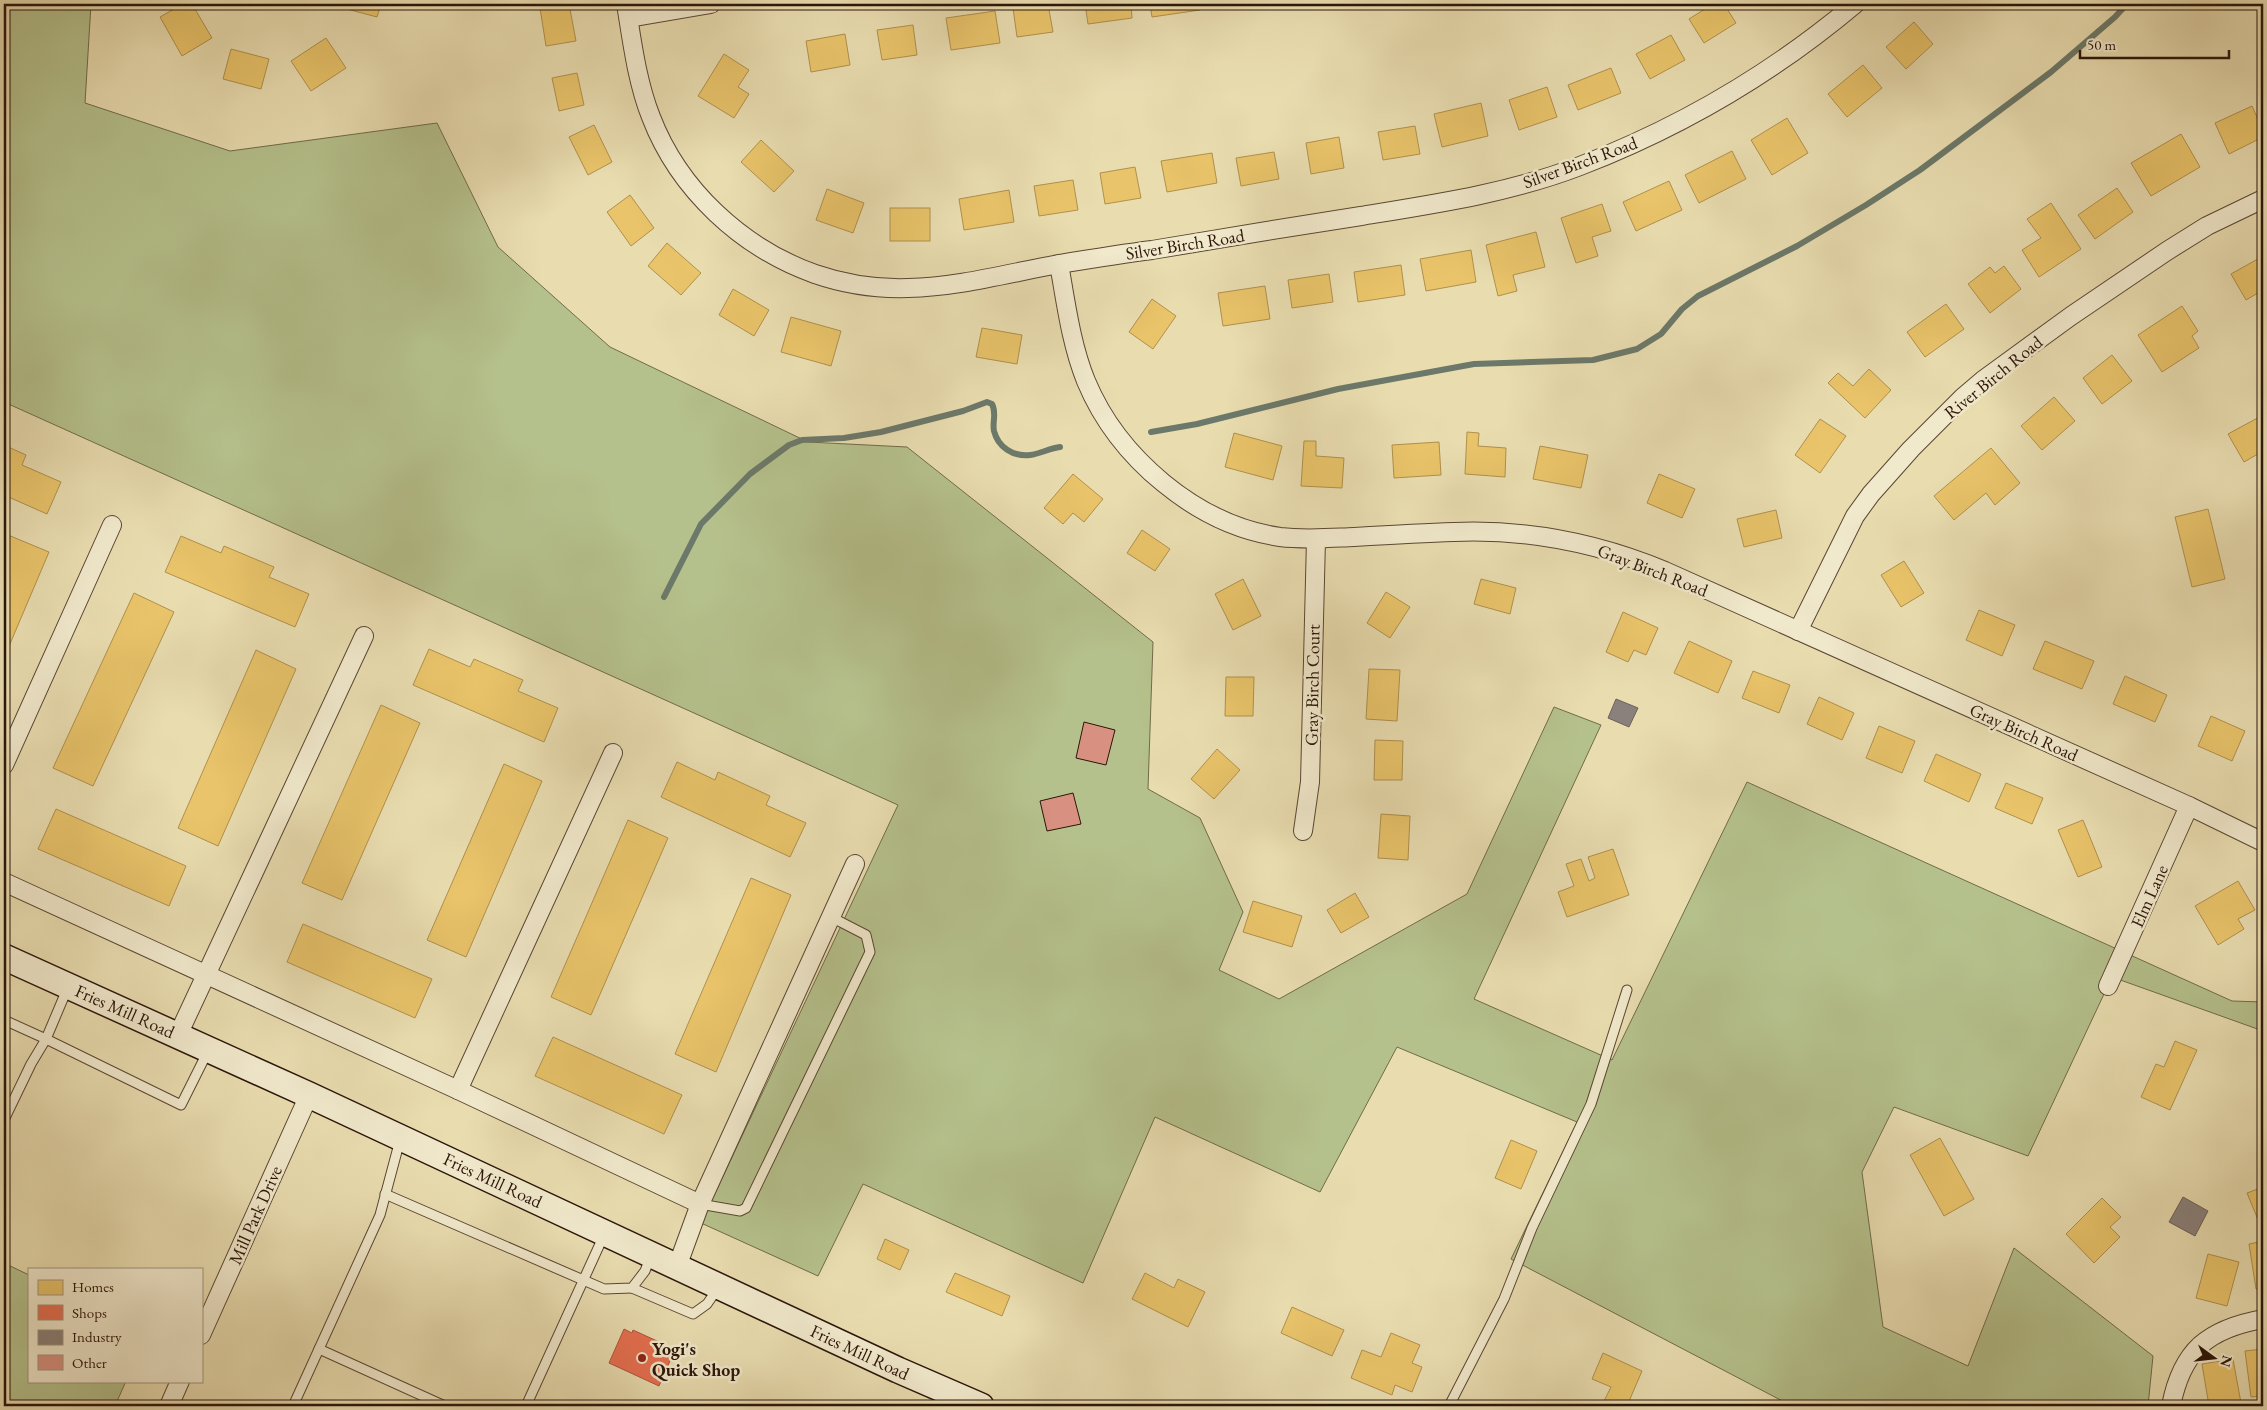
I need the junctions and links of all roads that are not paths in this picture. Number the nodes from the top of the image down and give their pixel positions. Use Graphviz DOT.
graph roads {
  1 [pos="711,4"];
  2 [pos="1855,4"];
  3 [pos="627,11"];
  4 [pos="2263,199"];
  5 [pos="1059,264"];
  6 [pos="112,525"];
  7 [pos="1316,539"];
  8 [pos="1798,631"];
  9 [pos="364,636"];
  10 [pos="613,753"];
  11 [pos="4,765"];
  12 [pos="2189,806"];
  13 [pos="1303,831"];
  14 [pos="2263,842"];
  15 [pos="855,864"];
  16 [pos="4,882"];
  17 [pos="831,917"];
  18 [pos="4,957"];
  19 [pos="208,976"];
  20 [pos="68,986"];
  21 [pos="2108,986"];
  22 [pos="1627,990"];
  23 [pos="4,1020"];
  24 [pos="178,1035"];
  25 [pos="46,1040"];
  26 [pos="209,1049"];
  27 [pos="458,1090"];
  28 [pos="309,1095"];
  29 [pos="4,1120"];
  30 [pos="401,1137"];
  31 [pos="385,1194"];
  32 [pos="700,1204"];
  33 [pos="605,1233"];
  34 [pos="652,1255"];
  35 [pos="677,1267"];
  36 [pos="583,1281"];
  37 [pos="719,1286"];
  38 [pos="632,1288"];
  39 [pos="2263,1319"];
  40 [pos="202,1333"];
  41 [pos="319,1349"];
  42 [pos="180,1382"];
  43 [pos="169,1406"];
  44 [pos="293,1406"];
  45 [pos="445,1406"];
  46 [pos="526,1406"];
  47 [pos="980,1406"];
  48 [pos="1449,1406"];
  49 [pos="2171,1406"];
  1 -- 3 [label="street"];
  2 -- 5 [label="street, Silver Birch Road"];
  3 -- 5 [label="street, Silver Birch Road"];
  4 -- 8 [label="street, River Birch Road"];
  5 -- 7 [label="street, Gray Birch Road"];
  6 -- 11 [label="street"];
  7 -- 8 [label="street, Gray Birch Road"];
  7 -- 13 [label="street, Gray Birch Court"];
  8 -- 12 [label="street, Gray Birch Road"];
  9 -- 19 [label="street"];
  10 -- 27 [label="street"];
  12 -- 14 [label="street, Gray Birch Road"];
  12 -- 21 [label="street, Elm Lane"];
  15 -- 17 [label="street"];
  16 -- 19 [label="street"];
  17 -- 32 [label="street"];
  17 -- 32 [label="lane"];
  18 -- 20 [label="main road, Fries Mill Road"];
  19 -- 24 [label="street"];
  19 -- 27 [label="street"];
  20 -- 24 [label="main road, Fries Mill Road"];
  20 -- 25 [label="lane"];
  22 -- 48 [label="lane"];
  23 -- 25 [label="lane"];
  24 -- 26 [label="main road, Fries Mill Road"];
  25 -- 26 [label="lane"];
  25 -- 29 [label="lane"];
  26 -- 28 [label="main road, Fries Mill Road"];
  27 -- 32 [label="street"];
  28 -- 30 [label="main road, Fries Mill Road"];
  28 -- 40 [label="street, Mill Park Drive"];
  30 -- 31 [label="lane"];
  30 -- 33 [label="main road, Fries Mill Road"];
  31 -- 36 [label="lane"];
  31 -- 41 [label="lane"];
  32 -- 35 [label="street"];
  33 -- 34 [label="main road, Fries Mill Road"];
  33 -- 36 [label="lane"];
  34 -- 35 [label="main road, Fries Mill Road"];
  34 -- 38 [label="lane"];
  35 -- 37 [label="main road, Fries Mill Road"];
  36 -- 38 [label="lane"];
  36 -- 46 [label="lane"];
  37 -- 38 [label="lane"];
  37 -- 47 [label="main road, Fries Mill Road"];
  39 -- 49 [label="street"];
  41 -- 44 [label="lane"];
  41 -- 45 [label="lane"];
  42 -- 43 [label="street"];
}
